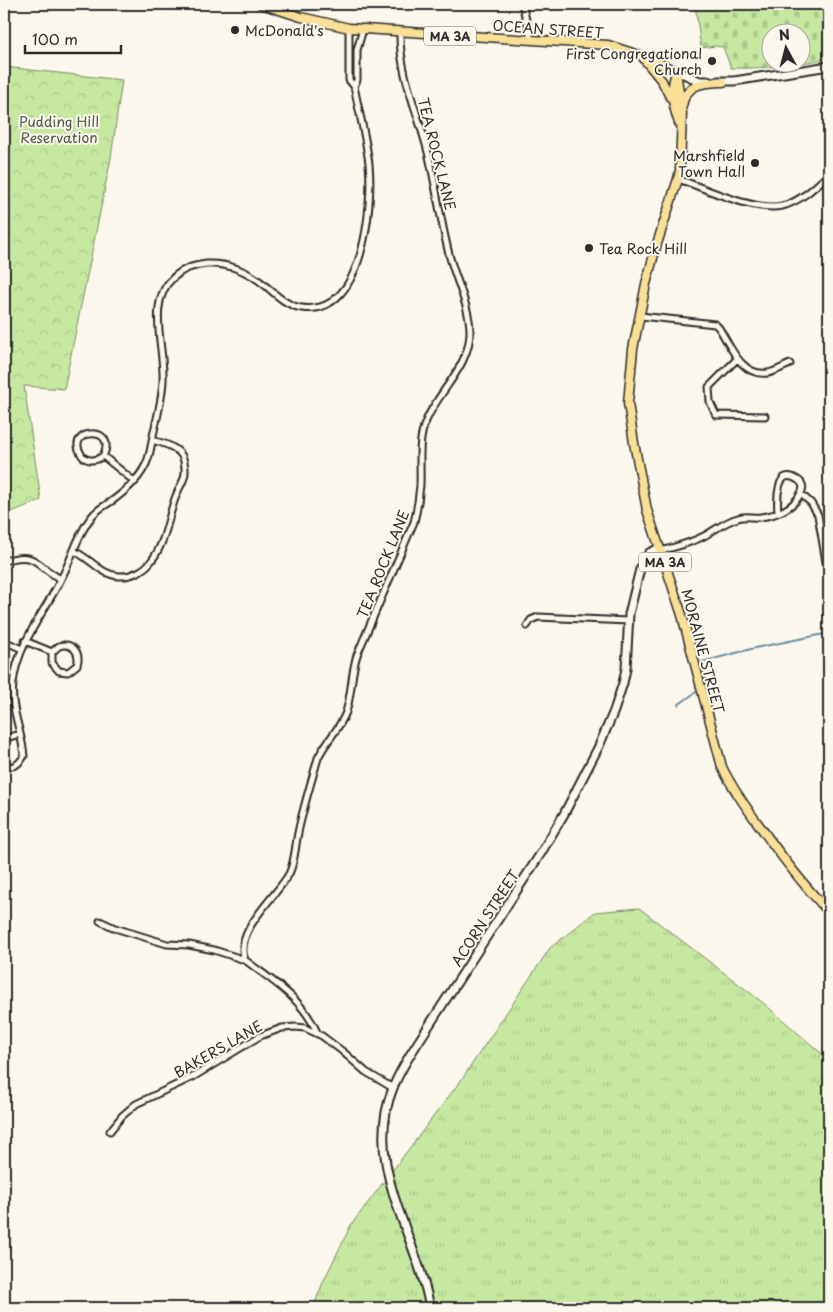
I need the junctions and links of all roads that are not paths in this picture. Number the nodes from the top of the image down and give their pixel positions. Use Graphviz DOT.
graph roads {
  1 [pos="261,4"];
  2 [pos="522,4"];
  3 [pos="349,28"];
  4 [pos="363,29"];
  5 [pos="400,32"];
  6 [pos="531,39"];
  7 [pos="642,56"];
  8 [pos="829,66"];
  9 [pos="676,71"];
  10 [pos="723,82"];
  11 [pos="354,86"];
  12 [pos="672,101"];
  13 [pos="682,113"];
  14 [pos="681,131"];
  15 [pos="829,174"];
  16 [pos="678,179"];
  17 [pos="640,316"];
  18 [pos="738,359"];
  19 [pos="790,364"];
  20 [pos="765,416"];
  21 [pos="152,440"];
  22 [pos="103,456"];
  23 [pos="135,482"];
  24 [pos="801,494"];
  25 [pos="778,512"];
  26 [pos="660,550"];
  27 [pos="74,551"];
  28 [pos="4,561"];
  29 [pos="826,562"];
  30 [pos="62,579"];
  31 [pos="628,621"];
  32 [pos="527,626"];
  33 [pos="4,641"];
  34 [pos="25,641"];
  35 [pos="22,649"];
  36 [pos="52,652"];
  37 [pos="19,734"];
  38 [pos="4,738"];
  39 [pos="4,766"];
  40 [pos="829,912"];
  41 [pos="100,920"];
  42 [pos="245,960"];
  43 [pos="318,1034"];
  44 [pos="393,1088"];
  45 [pos="110,1131"];
  46 [pos="430,1308"];
  1 -- 3 [label="main road, OCEAN STREET / MA 3A"];
  2 -- 6 [label="street"];
  3 -- 4 [label="main road, OCEAN STREET / MA 3A"];
  3 -- 11 [label="street"];
  4 -- 5 [label="main road, OCEAN STREET / MA 3A"];
  4 -- 11 [label="street"];
  5 -- 6 [label="main road, OCEAN STREET / MA 3A"];
  5 -- 42 [label="street, TEA ROCK LANE"];
  6 -- 7 [label="main road, OCEAN STREET / MA 3A"];
  7 -- 9 [label="main road, OCEAN STREET / MA 3A"];
  7 -- 12 [label="main road, MA 3A"];
  8 -- 10 [label="main road, OCEAN STREET"];
  9 -- 10 [label="main road, OCEAN STREET"];
  9 -- 12 [label="main road, MORAINE STREET / MA 3A"];
  9 -- 13 [label="main road, MORAINE STREET / MA 3A"];
  10 -- 13 [label="main road"];
  11 -- 21 [label="street"];
  12 -- 14 [label="main road, MORAINE STREET / MA 3A"];
  13 -- 14 [label="main road, MORAINE STREET / MA 3A"];
  14 -- 16 [label="main road, MORAINE STREET / MA 3A"];
  15 -- 16 [label="street"];
  16 -- 17 [label="main road, MORAINE STREET / MA 3A"];
  17 -- 18 [label="street"];
  17 -- 26 [label="main road, MORAINE STREET / MA 3A"];
  18 -- 19 [label="street"];
  18 -- 20 [label="street"];
  21 -- 23 [label="street"];
  21 -- 27 [label="street"];
  22 -- 22 [label="street"];
  22 -- 23 [label="street"];
  23 -- 27 [label="street"];
  24 -- 25 [label="street"];
  24 -- 25 [label="street"];
  24 -- 29 [label="street"];
  25 -- 26 [label="street"];
  26 -- 31 [label="main road, ACORN STREET"];
  26 -- 40 [label="main road, MORAINE STREET / MA 3A"];
  27 -- 30 [label="street"];
  28 -- 30 [label="street"];
  30 -- 34 [label="street"];
  31 -- 32 [label="street"];
  31 -- 44 [label="main road, ACORN STREET"];
  33 -- 35 [label="street"];
  34 -- 35 [label="street"];
  34 -- 36 [label="street"];
  35 -- 37 [label="street"];
  36 -- 36 [label="street"];
  37 -- 38 [label="street"];
  37 -- 39 [label="street"];
  41 -- 42 [label="street"];
  42 -- 43 [label="street"];
  43 -- 44 [label="street, BAKERS LANE"];
  43 -- 45 [label="street, BAKERS LANE"];
  44 -- 46 [label="main road, ACORN STREET"];
}
